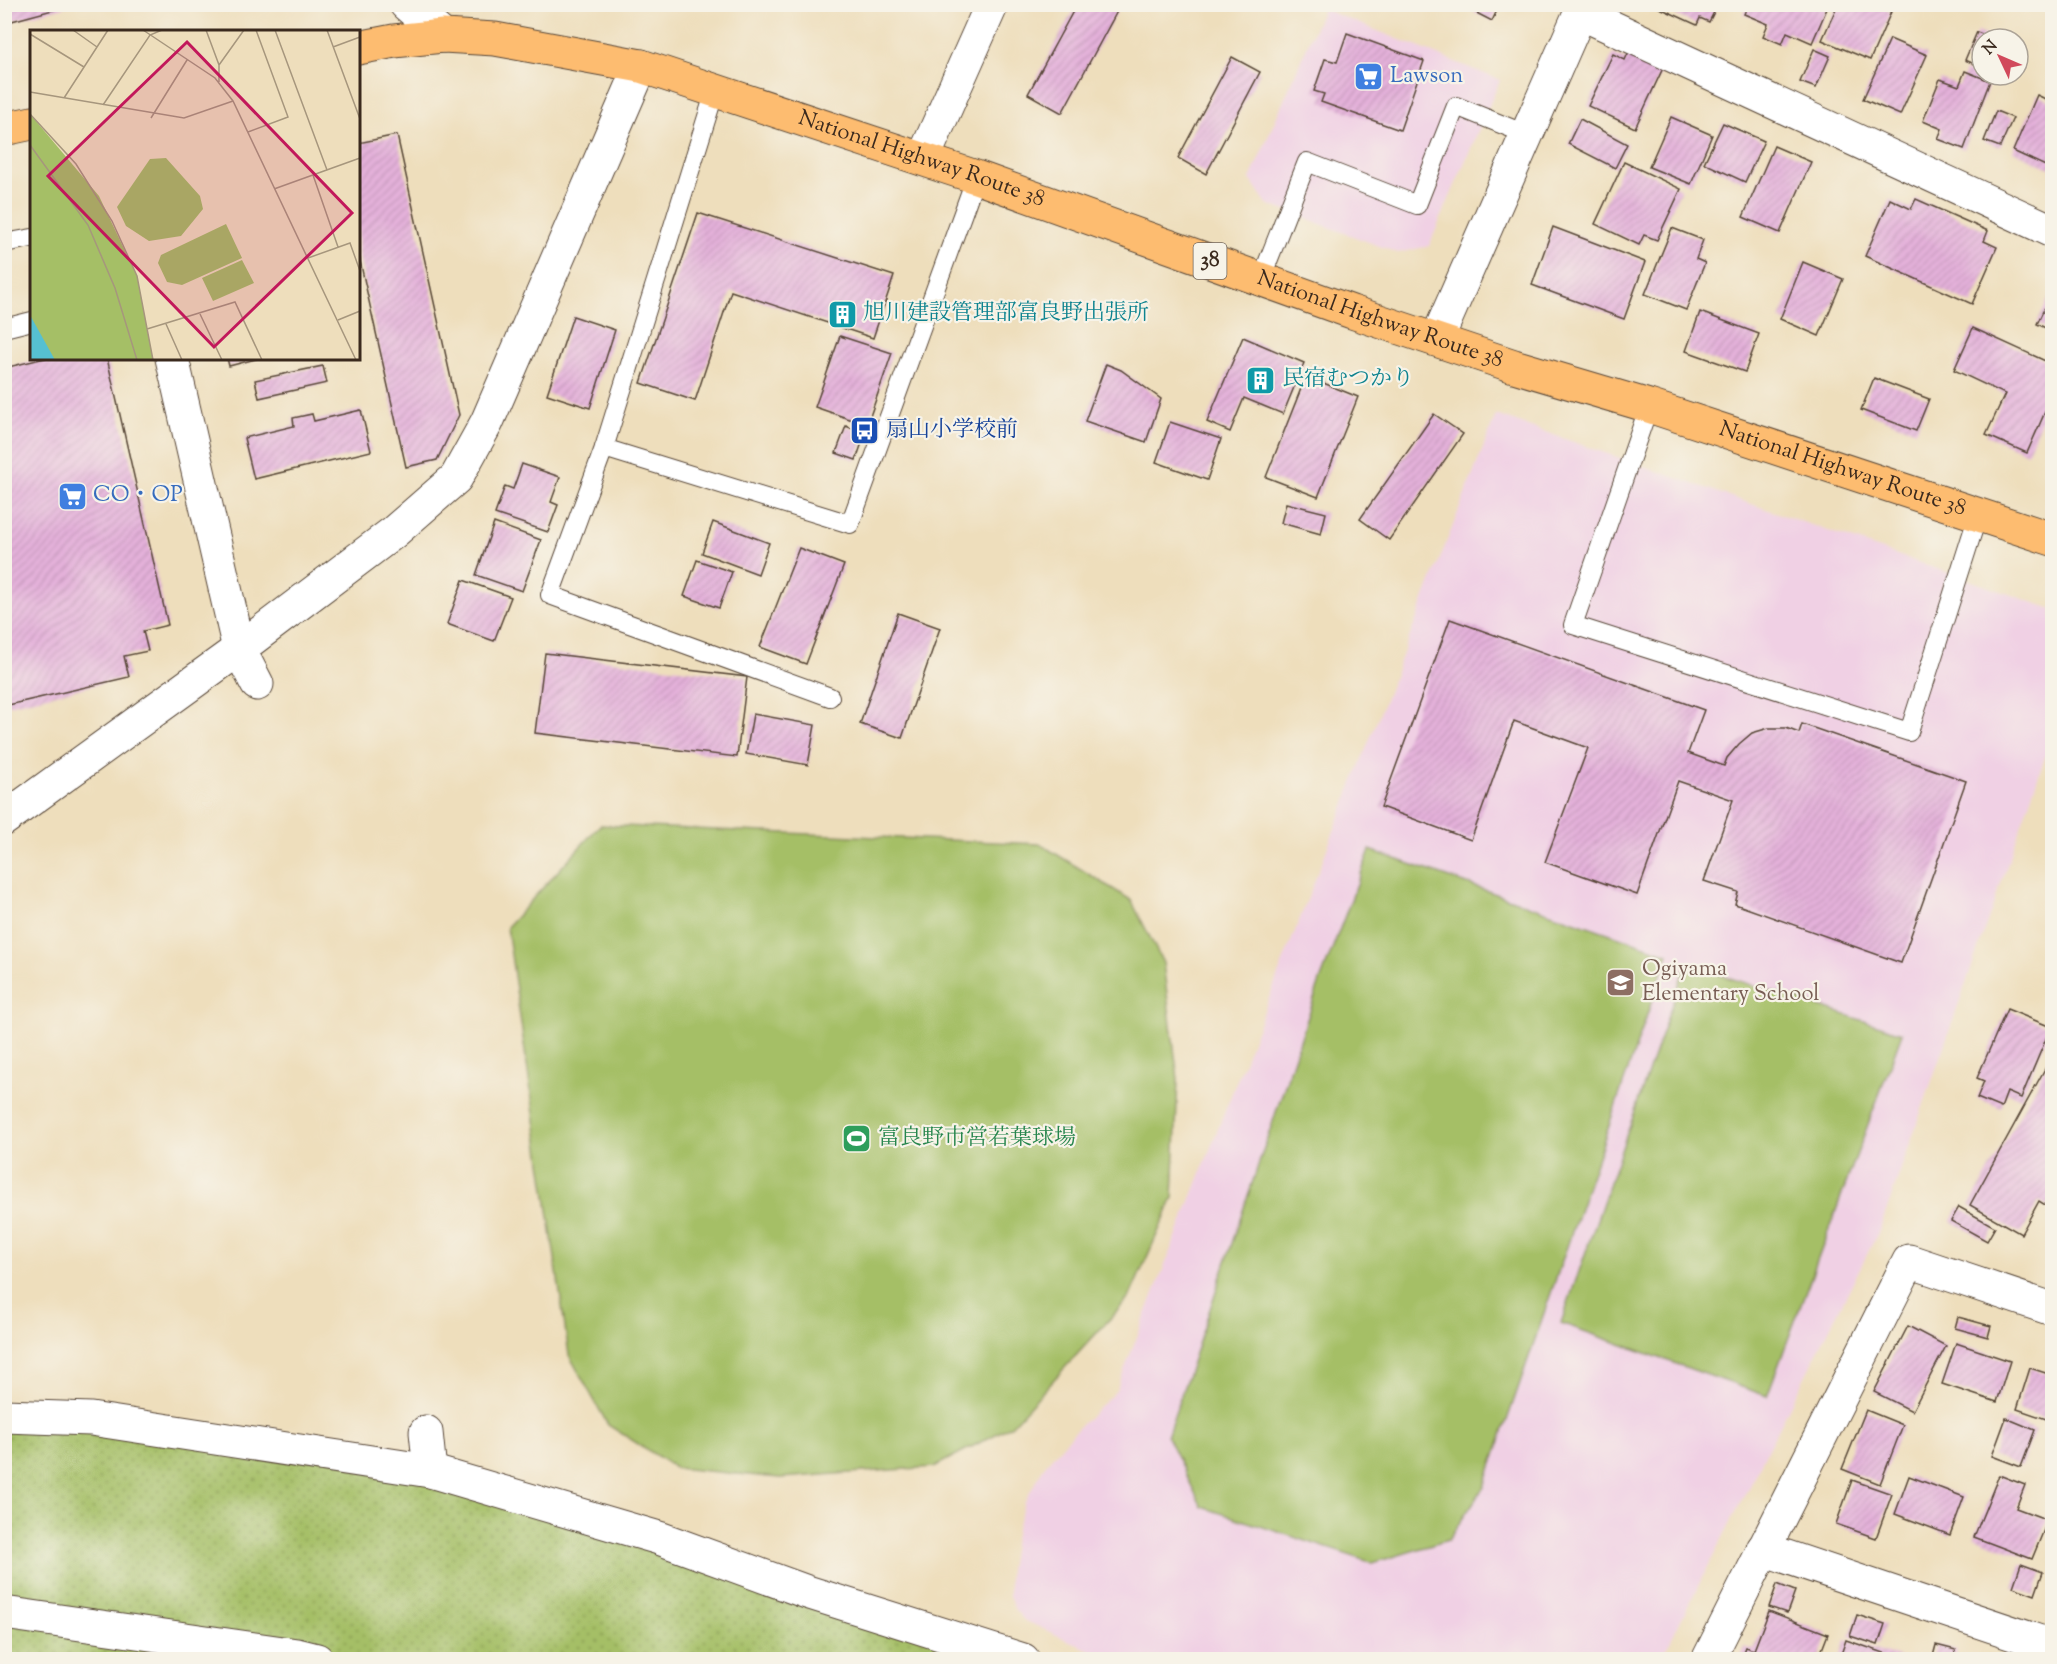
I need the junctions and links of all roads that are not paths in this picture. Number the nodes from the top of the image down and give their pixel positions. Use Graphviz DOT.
graph roads {
  1 [pos="406,4"];
  2 [pos="992,4"];
  3 [pos="1583,9"];
  4 [pos="443,36"];
  5 [pos="360,48"];
  6 [pos="641,66"];
  7 [pos="715,91"];
  8 [pos="30,123"];
  9 [pos="4,129"];
  10 [pos="1528,135"];
  11 [pos="923,159"];
  12 [pos="976,177"];
  13 [pos="2052,231"];
  14 [pos="30,238"];
  15 [pos="4,243"];
  16 [pos="1261,279"];
  17 [pos="30,322"];
  18 [pos="4,328"];
  19 [pos="1437,339"];
  20 [pos="172,360"];
  21 [pos="1649,406"];
  22 [pos="604,448"];
  23 [pos="1978,514"];
  24 [pos="2052,539"];
  25 [pos="239,649"];
  26 [pos="257,684"];
  27 [pos="830,697"];
  28 [pos="4,819"];
  29 [pos="2052,1309"];
  30 [pos="4,1416"];
  31 [pos="426,1432"];
  32 [pos="430,1471"];
  33 [pos="1763,1549"];
  34 [pos="4,1613"];
  35 [pos="2052,1646"];
  36 [pos="317,1659"];
  37 [pos="1023,1659"];
  38 [pos="1708,1659"];
  1 -- 4 [label="street"];
  2 -- 11 [label="street"];
  3 -- 10 [label="street"];
  3 -- 13 [label="street"];
  4 -- 5 [label="highway, National Highway Route 38 / 38"];
  4 -- 6 [label="highway, National Highway Route 38 / 38"];
  6 -- 7 [label="highway, National Highway Route 38 / 38"];
  6 -- 25 [label="street"];
  7 -- 11 [label="highway, National Highway Route 38 / 38"];
  7 -- 22 [label="lane"];
  8 -- 9 [label="highway"];
  10 -- 16 [label="lane"];
  10 -- 19 [label="street"];
  11 -- 12 [label="highway, National Highway Route 38 / 38"];
  12 -- 16 [label="highway, National Highway Route 38 / 38"];
  12 -- 22 [label="lane"];
  14 -- 15 [label="lane"];
  16 -- 19 [label="highway, National Highway Route 38 / 38"];
  17 -- 18 [label="lane"];
  19 -- 21 [label="highway, National Highway Route 38 / 38"];
  20 -- 25 [label="street"];
  21 -- 23 [label="highway, National Highway Route 38 / 38"];
  21 -- 23 [label="lane"];
  22 -- 27 [label="lane"];
  23 -- 24 [label="highway, National Highway Route 38 / 38"];
  25 -- 26 [label="street"];
  25 -- 28 [label="street"];
  29 -- 33 [label="street"];
  30 -- 32 [label="street"];
  31 -- 32 [label="street"];
  32 -- 37 [label="street"];
  33 -- 35 [label="street"];
  33 -- 38 [label="street"];
  34 -- 36 [label="street"];
}
